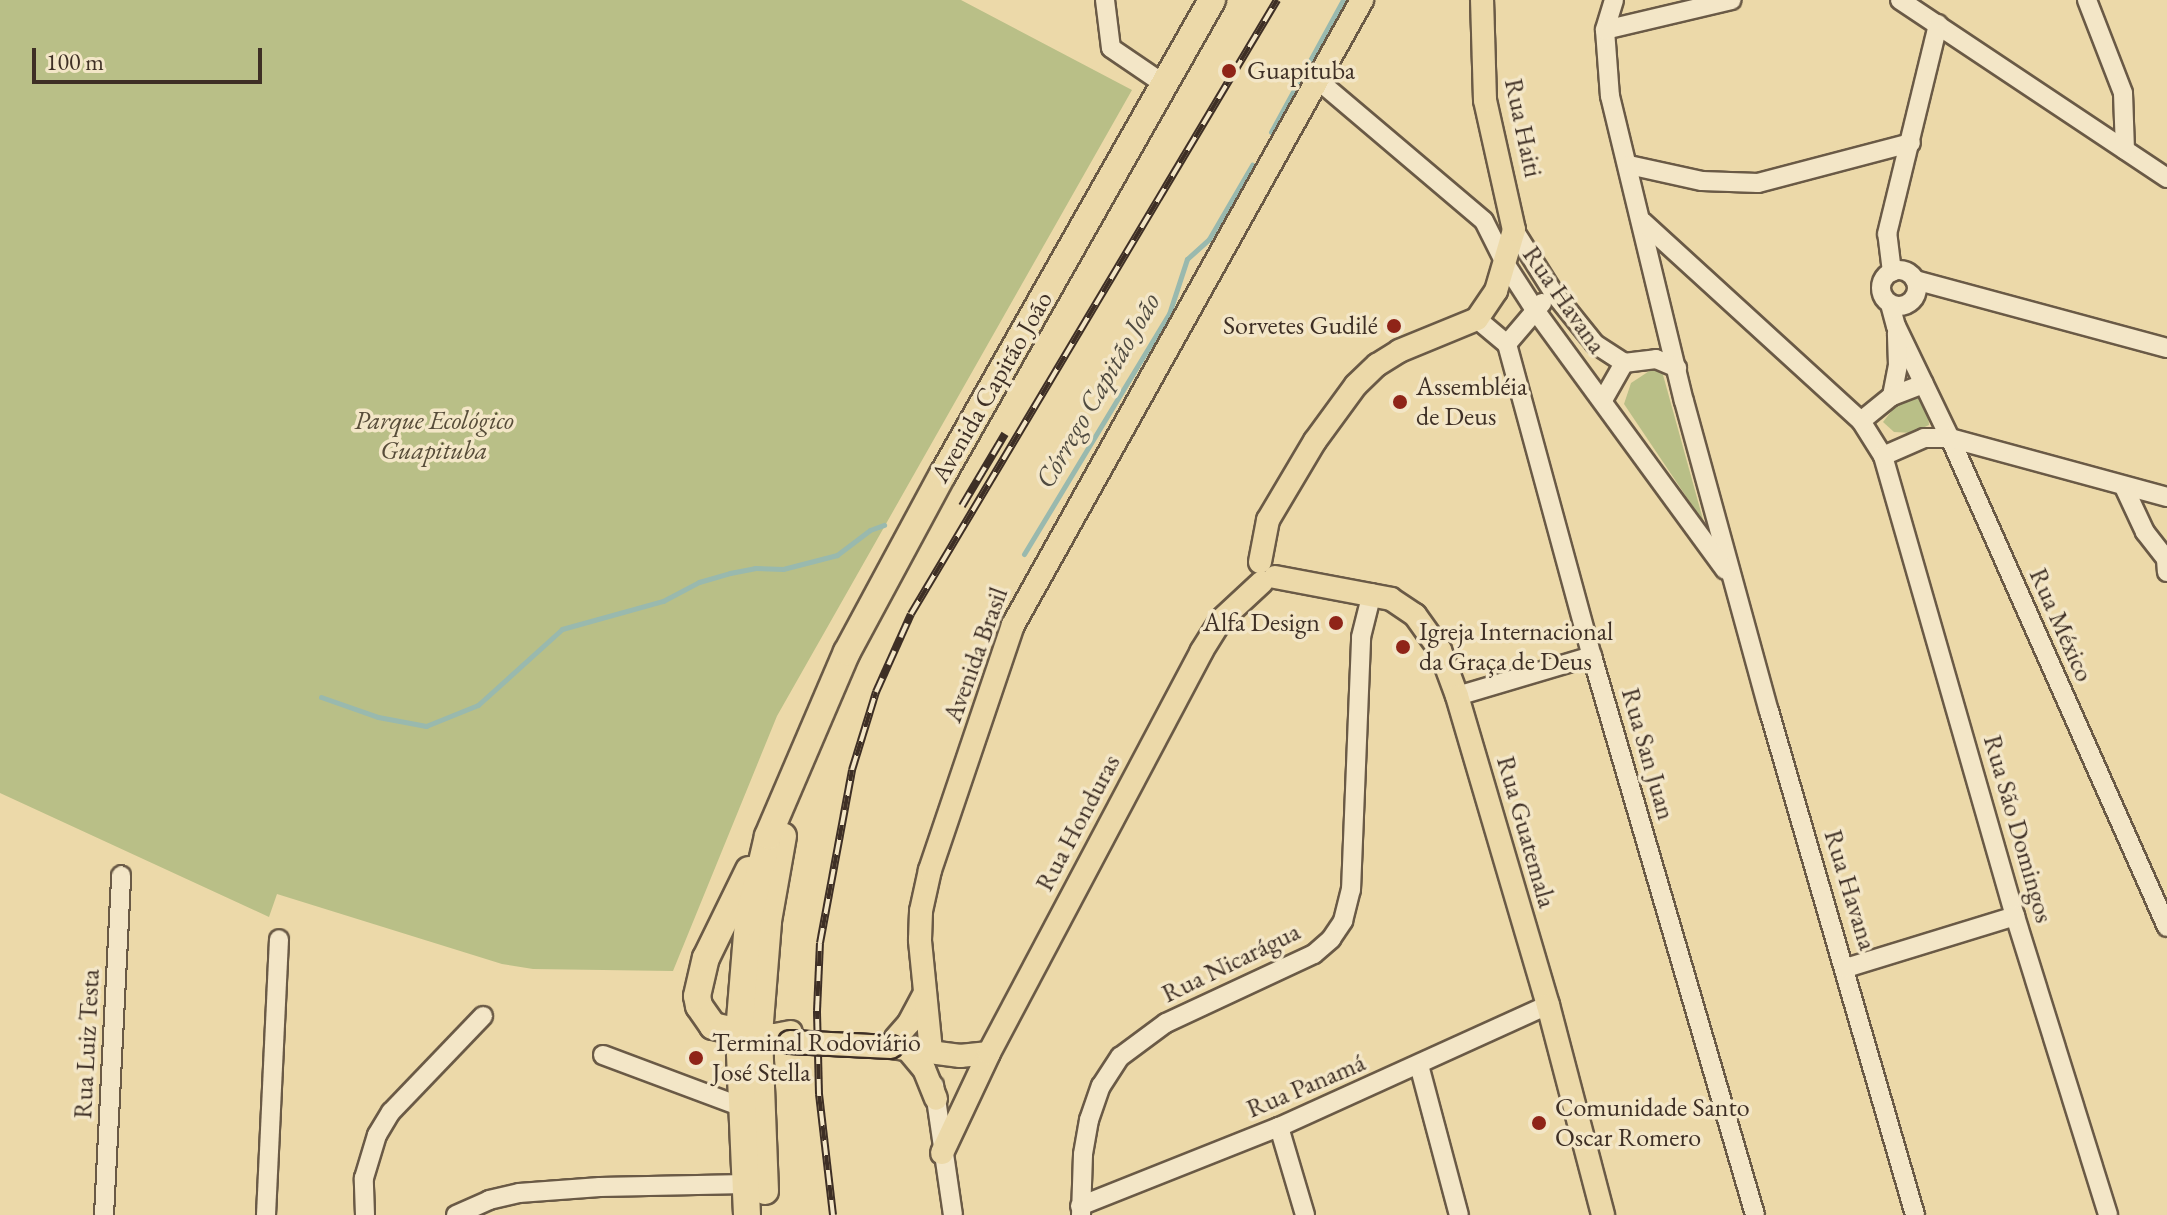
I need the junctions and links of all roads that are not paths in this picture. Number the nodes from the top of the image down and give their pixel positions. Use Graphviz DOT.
graph roads {
  1 [pos="1105,0"];
  2 [pos="1212,0"];
  3 [pos="1362,0"];
  4 [pos="1482,0"];
  5 [pos="1614,0"];
  6 [pos="1732,0"];
  7 [pos="1900,0"];
  8 [pos="2087,0"];
  9 [pos="1938,24"];
  10 [pos="1605,30"];
  11 [pos="1319,81"];
  12 [pos="1164,84"];
  13 [pos="1911,143"];
  14 [pos="2125,150"];
  15 [pos="1629,165"];
  16 [pos="2167,178"];
  17 [pos="1643,222"];
  18 [pos="1514,230"];
  19 [pos="1506,265"];
  20 [pos="1892,272"];
  21 [pos="1915,280"];
  22 [pos="1945,287"];
  23 [pos="1553,292"];
  24 [pos="1904,302"];
  25 [pos="1535,310"];
  26 [pos="1477,319"];
  27 [pos="1896,326"];
  28 [pos="1671,339"];
  29 [pos="1507,344"];
  30 [pos="1906,345"];
  31 [pos="2167,348"];
  32 [pos="1656,359"];
  33 [pos="1624,363"];
  34 [pos="1677,368"];
  35 [pos="1924,384"];
  36 [pos="1892,396"];
  37 [pos="1603,400"];
  38 [pos="1861,421"];
  39 [pos="1950,438"];
  40 [pos="1883,456"];
  41 [pos="2124,487"];
  42 [pos="2167,497"];
  43 [pos="2167,562"];
  44 [pos="1266,574"];
  45 [pos="1733,581"];
  46 [pos="1372,593"];
  47 [pos="1592,656"];
  48 [pos="1457,696"];
  49 [pos="793,784"];
  50 [pos="768,836"];
  51 [pos="121,875"];
  52 [pos="2015,916"];
  53 [pos="758,922"];
  54 [pos="2167,927"];
  55 [pos="279,939"];
  56 [pos="715,939"];
  57 [pos="1846,968"];
  58 [pos="925,993"];
  59 [pos="1548,1005"];
  60 [pos="483,1016"];
  61 [pos="771,1035"];
  62 [pos="896,1043"];
  63 [pos="930,1046"];
  64 [pos="989,1053"];
  65 [pos="603,1055"];
  66 [pos="1419,1065"];
  67 [pos="936,1099"];
  68 [pos="742,1107"];
  69 [pos="1279,1127"];
  70 [pos="942,1153"];
  71 [pos="746,1184"];
  72 [pos="1080,1211"];
  73 [pos="104,1215"];
  74 [pos="266,1215"];
  75 [pos="365,1215"];
  76 [pos="456,1215"];
  77 [pos="747,1215"];
  78 [pos="766,1215"];
  79 [pos="953,1215"];
  80 [pos="1305,1215"];
  81 [pos="1459,1215"];
  82 [pos="1603,1215"];
  83 [pos="1755,1215"];
  84 [pos="1915,1215"];
  85 [pos="2108,1215"];
  1 -- 12 [label="street"];
  2 -- 12 [label="highway, Avenida Capitão João"];
  3 -- 11 [label="main road, Avenida Brasil"];
  4 -- 18 [label="main road, Rua Haiti"];
  5 -- 10 [label="street"];
  6 -- 10 [label="street"];
  7 -- 9 [label="street"];
  8 -- 14 [label="street"];
  9 -- 13 [label="street"];
  9 -- 14 [label="street"];
  10 -- 15 [label="street, Rua Havana"];
  11 -- 19 [label="street, Rua Havana"];
  11 -- 58 [label="main road, Avenida Brasil"];
  12 -- 49 [label="highway, Avenida Capitão João"];
  13 -- 15 [label="street"];
  13 -- 20 [label="street"];
  14 -- 16 [label="street"];
  15 -- 17 [label="street, Rua Havana"];
  17 -- 28 [label="street, Rua Havana"];
  17 -- 38 [label="street, Rua São Domingos"];
  18 -- 19 [label="main road, Rua Haiti"];
  18 -- 23 [label="street, Rua Havana"];
  19 -- 25 [label="street, Rua Havana"];
  19 -- 26 [label="main road"];
  20 -- 21 [label="street"];
  20 -- 24 [label="street"];
  21 -- 22 [label="street"];
  21 -- 24 [label="street"];
  22 -- 24 [label="street"];
  22 -- 31 [label="street"];
  23 -- 25 [label="street"];
  23 -- 33 [label="street, Rua Havana"];
  24 -- 27 [label="street, Rua México"];
  24 -- 30 [label="street, Rua México"];
  25 -- 29 [label="street"];
  25 -- 37 [label="street, Rua Havana"];
  26 -- 29 [label="street"];
  26 -- 44 [label="main road"];
  27 -- 30 [label="street, Rua México"];
  27 -- 36 [label="street"];
  28 -- 32 [label="street"];
  28 -- 34 [label="street, Rua Havana"];
  29 -- 47 [label="street, Rua San Juan"];
  30 -- 35 [label="street, Rua México"];
  32 -- 33 [label="street, Rua Havana"];
  32 -- 34 [label="street"];
  33 -- 37 [label="street"];
  34 -- 45 [label="street, Rua Havana"];
  35 -- 36 [label="street"];
  35 -- 39 [label="street, Rua México"];
  36 -- 38 [label="street"];
  37 -- 45 [label="street, Rua Havana"];
  38 -- 40 [label="street, Rua São Domingos"];
  39 -- 40 [label="street"];
  39 -- 41 [label="street"];
  39 -- 54 [label="street, Rua México"];
  40 -- 52 [label="street, Rua São Domingos"];
  41 -- 42 [label="street"];
  41 -- 43 [label="street"];
  44 -- 46 [label="main road, Rua Guatemala"];
  44 -- 64 [label="main road, Rua Honduras"];
  45 -- 57 [label="street, Rua Havana"];
  46 -- 48 [label="main road, Rua Guatemala"];
  46 -- 72 [label="street, Rua Nicarágua"];
  47 -- 48 [label="street"];
  47 -- 83 [label="street, Rua San Juan"];
  48 -- 59 [label="main road, Rua Guatemala"];
  49 -- 50 [label="highway, Avenida Capitão João"];
  49 -- 53 [label="highway, Avenida Capitão João"];
  50 -- 53 [label="highway, Avenida Capitão João"];
  50 -- 56 [label="highway"];
  51 -- 73 [label="street, Rua Luiz Testa"];
  52 -- 57 [label="street"];
  52 -- 85 [label="street, Rua São Domingos"];
  53 -- 56 [label="highway"];
  53 -- 61 [label="highway, Avenida Capitão João"];
  55 -- 74 [label="street"];
  56 -- 61 [label="highway"];
  57 -- 84 [label="street, Rua Havana"];
  58 -- 62 [label="main road"];
  58 -- 63 [label="main road, Avenida Brasil"];
  59 -- 66 [label="street, Rua Panamá"];
  59 -- 82 [label="main road, Rua Guatemala"];
  60 -- 75 [label="street"];
  61 -- 62 [label="main road"];
  61 -- 68 [label="highway, Avenida Capitão João"];
  61 -- 78 [label="highway, Avenida Capitão João"];
  62 -- 63 [label="main road"];
  62 -- 67 [label="main road"];
  63 -- 64 [label="main road"];
  63 -- 67 [label="street, Avenida Brasil"];
  64 -- 70 [label="main road, Rua Honduras"];
  65 -- 68 [label="street"];
  66 -- 69 [label="street, Rua Panamá"];
  66 -- 81 [label="street"];
  67 -- 70 [label="street, Avenida Brasil"];
  68 -- 71 [label="highway, Avenida Capitão João"];
  69 -- 72 [label="street, Rua Panamá"];
  69 -- 80 [label="street"];
  70 -- 79 [label="street, Avenida Brasil"];
  71 -- 76 [label="street"];
  71 -- 77 [label="highway, Avenida Capitão João"];
}
